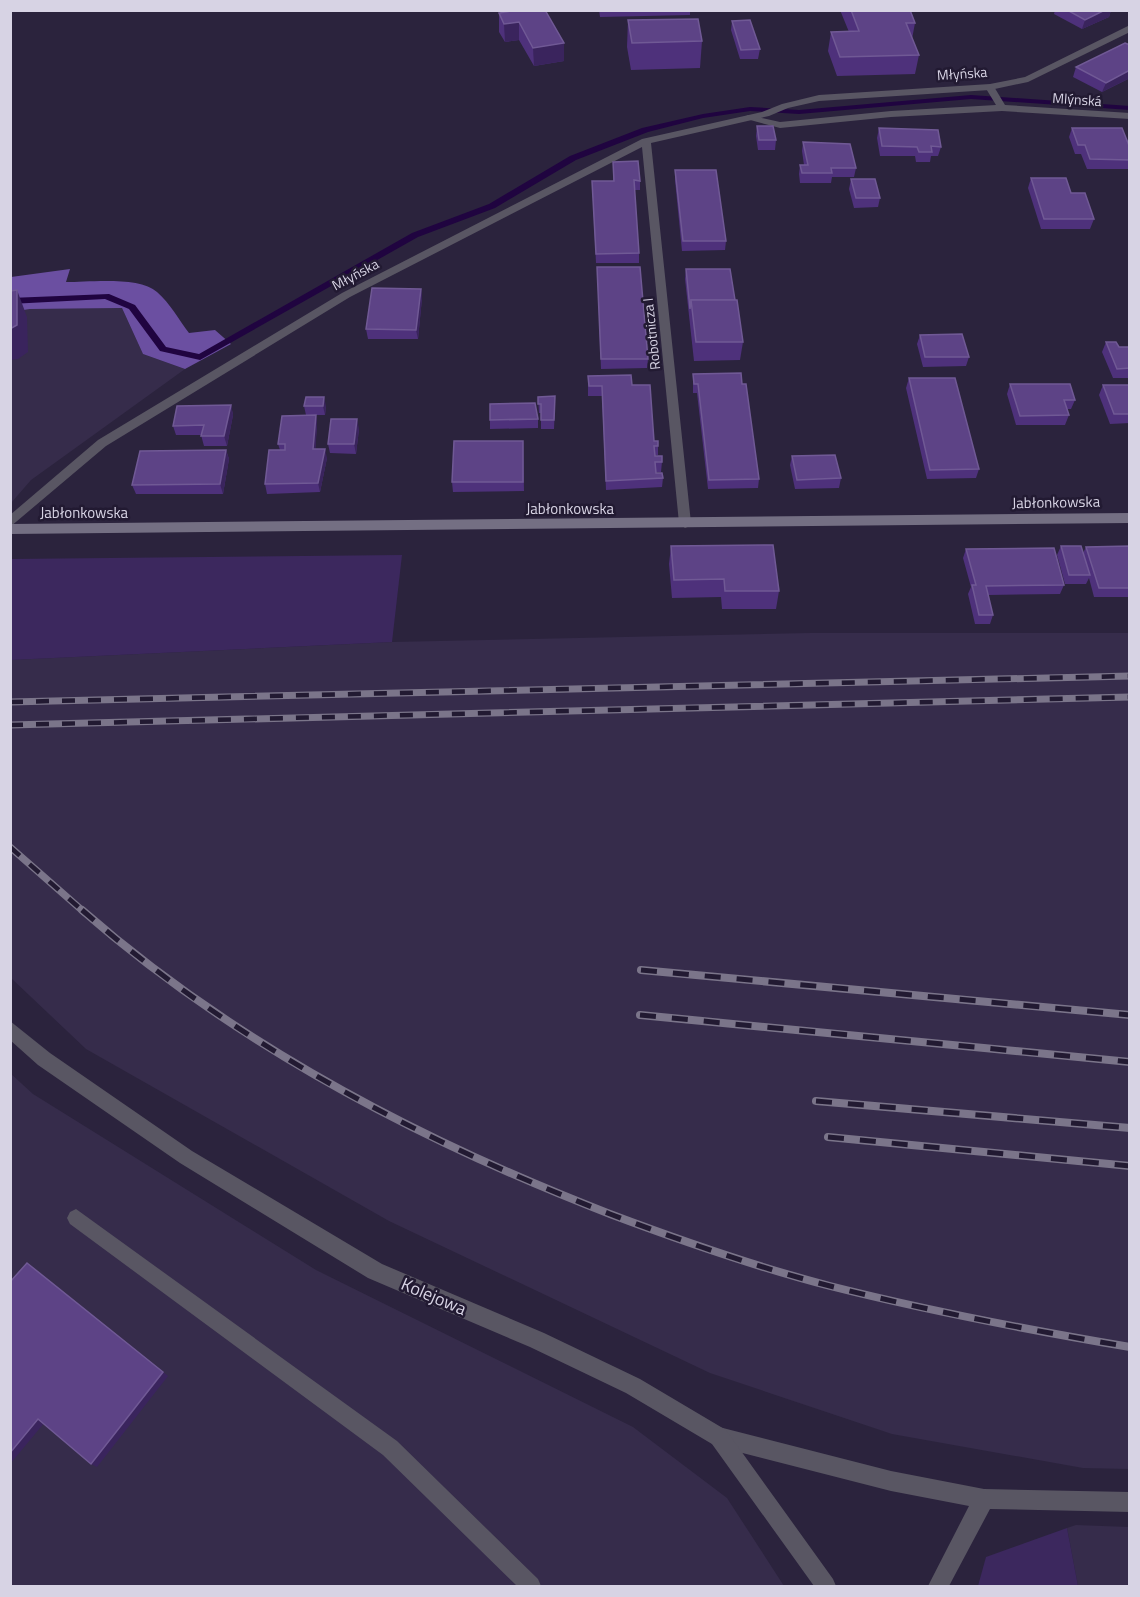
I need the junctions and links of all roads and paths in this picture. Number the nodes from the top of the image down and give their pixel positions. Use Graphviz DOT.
graph roads {
  1 [pos="1130,28"];
  2 [pos="992,89"];
  3 [pos="1001,106"];
  4 [pos="1022,108"];
  5 [pos="1130,116"];
  6 [pos="748,118"];
  7 [pos="646,141"];
  8 [pos="1130,518"];
  9 [pos="10,523"];
  10 [pos="685,523"];
  11 [pos="10,529"];
  12 [pos="10,1029"];
  13 [pos="76,1218"];
  14 [pos="719,1437"];
  15 [pos="984,1499"];
  16 [pos="1130,1502"];
  17 [pos="531,1587"];
  18 [pos="826,1587"];
  19 [pos="938,1587"];
  1 -- 2 [label="street, Młyńska"];
  2 -- 3 [label="street"];
  2 -- 6 [label="street, Młyńska"];
  3 -- 4 [label="street, Młyńska"];
  3 -- 6 [label="street, Młyńska"];
  4 -- 5 [label="street, Mlýnská"];
  6 -- 7 [label="street, Młyńska"];
  7 -- 9 [label="street, Młyńska"];
  7 -- 10 [label="street, Robotnicza I"];
  8 -- 10 [label="main road, Jabłonkowska"];
  10 -- 11 [label="main road, Jabłonkowska"];
  12 -- 14 [label="street, Kolejowa"];
  13 -- 17 [label="street"];
  14 -- 15 [label="street"];
  14 -- 18 [label="street, Kolejowa"];
  15 -- 16 [label="street"];
  15 -- 19 [label="street"];
}
